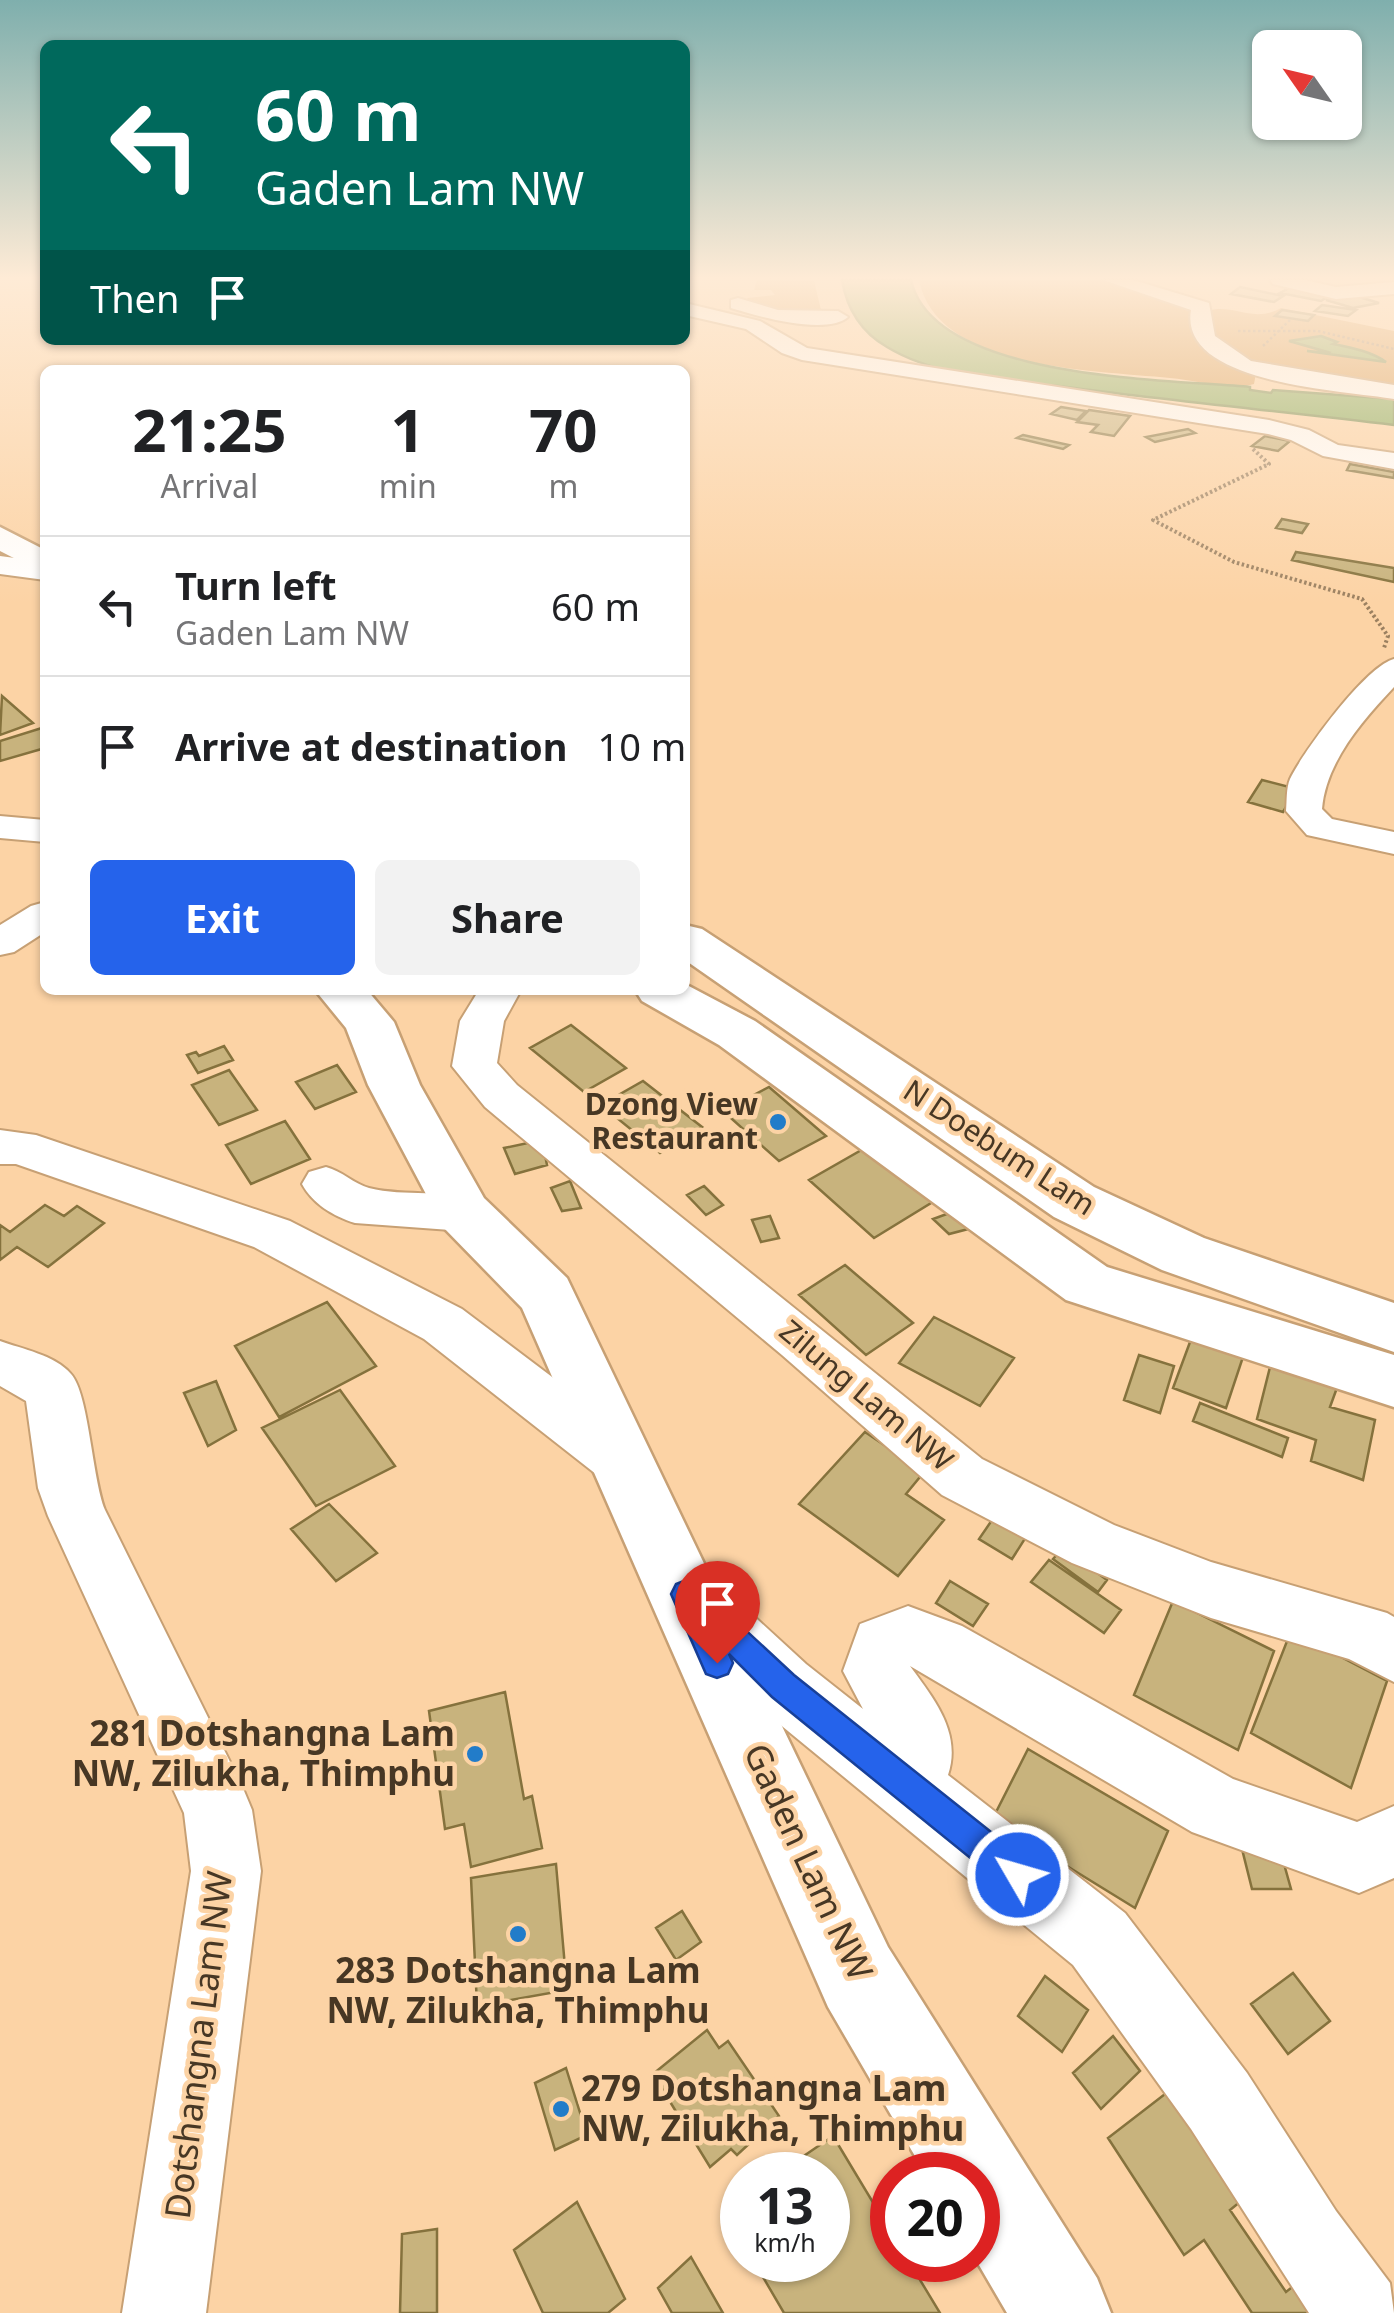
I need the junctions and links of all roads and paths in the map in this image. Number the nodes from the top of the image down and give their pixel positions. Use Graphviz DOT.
graph roads {
  1 [pos="1019,388"];
  2 [pos="1246,444"];
  3 [pos="1394,462"];
  4 [pos="0,521"];
  5 [pos="0,537"];
  6 [pos="40,544"];
  7 [pos="40,561"];
  8 [pos="0,565"];
  9 [pos="40,571"];
  10 [pos="1394,652"];
  11 [pos="1394,669"];
  12 [pos="0,827"];
  13 [pos="40,831"];
  14 [pos="1394,844"];
  15 [pos="690,914"];
  16 [pos="40,917"];
  17 [pos="690,941"];
  18 [pos="0,943"];
  19 [pos="344,995"];
  20 [pos="497,995"];
  21 [pos="668,995"];
  22 [pos="0,1147"];
  23 [pos="326,1184"];
  24 [pos="464,1213"];
  25 [pos="1394,1292"];
  26 [pos="1394,1328"];
  27 [pos="0,1363"];
  28 [pos="1394,1381"];
  29 [pos="621,1461"];
  30 [pos="686,1594"];
  31 [pos="1394,1652"];
  32 [pos="910,1789"];
  33 [pos="1394,1842"];
  34 [pos="164,2313"];
  35 [pos="1062,2313"];
  36 [pos="1360,2313"];
  1 -- 3 [label="street"];
  2 -- 10 [label="path"];
  4 -- 6 [label="main road"];
  5 -- 7 [label="main road"];
  8 -- 9 [label="street"];
  11 -- 14 [label="street"];
  12 -- 13 [label="street"];
  15 -- 25 [label="main road, N Doebum Lam"];
  16 -- 18 [label="street"];
  17 -- 26 [label="main road, N Doebum Lam"];
  19 -- 24 [label="main road, Gaden Lam NW"];
  20 -- 31 [label="street, Zilung Lam NW"];
  21 -- 28 [label="main road"];
  22 -- 29 [label="street"];
  23 -- 24 [label="street"];
  24 -- 29 [label="main road, Gaden Lam NW"];
  27 -- 34 [label="street, Dotshangna Lam NW"];
  29 -- 30 [label="main road, Gaden Lam NW"];
  30 -- 32 [label="street"];
  30 -- 35 [label="main road, Gaden Lam NW"];
  32 -- 33 [label="street"];
  32 -- 36 [label="street"];
}
